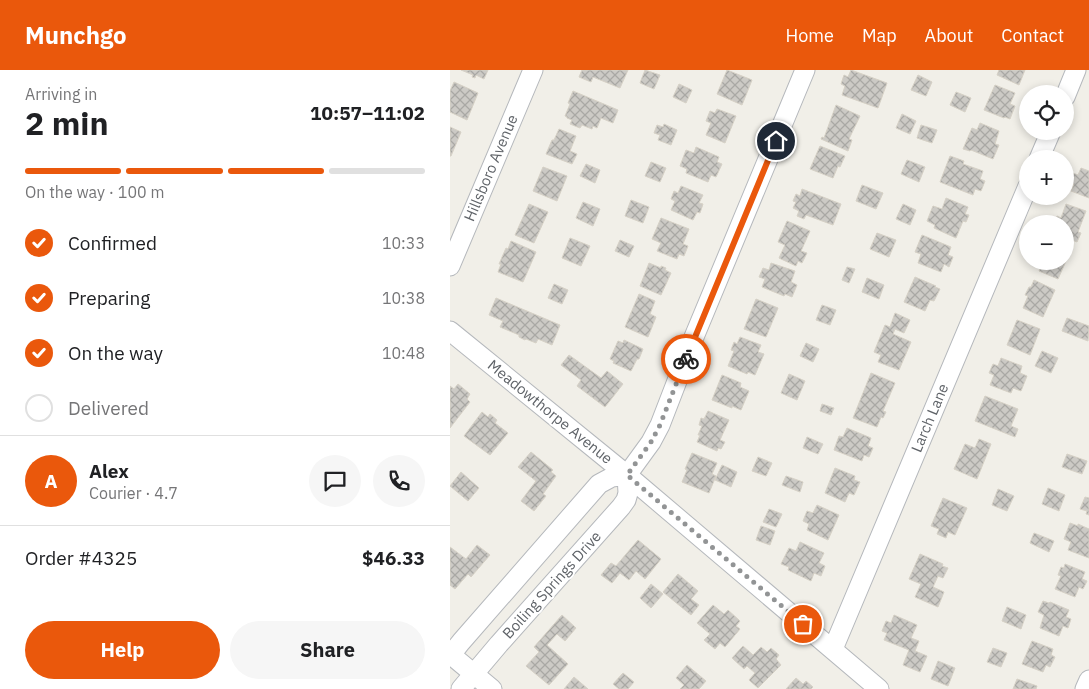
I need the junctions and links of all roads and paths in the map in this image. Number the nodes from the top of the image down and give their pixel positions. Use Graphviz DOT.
graph roads {
  1 [pos="533,70"];
  2 [pos="805,70"];
  3 [pos="1076,70"];
  4 [pos="1070,85"];
  5 [pos="1020,205"];
  6 [pos="450,266"];
  7 [pos="450,331"];
  8 [pos="627,475"];
  9 [pos="833,649"];
  10 [pos="450,655"];
  11 [pos="474,673"];
  12 [pos="1089,680"];
  13 [pos="462,689"];
  14 [pos="492,689"];
  15 [pos="879,689"];
  16 [pos="1085,689"];
  1 -- 6 [label="street, Hillsboro Avenue"];
  2 -- 8 [label="street"];
  3 -- 4 [label="street"];
  5 -- 9 [label="street, Larch Lane"];
  7 -- 8 [label="street, Meadowthorpe Avenue"];
  8 -- 9 [label="street, Meadowthorpe Avenue"];
  8 -- 10 [label="street, Boiling Springs Drive"];
  8 -- 11 [label="street, Boiling Springs Drive"];
  9 -- 15 [label="street, Meadowthorpe Avenue"];
  10 -- 11 [label="street"];
  11 -- 13 [label="street, Boiling Springs Drive"];
  11 -- 14 [label="street"];
  12 -- 16 [label="street"];
}
